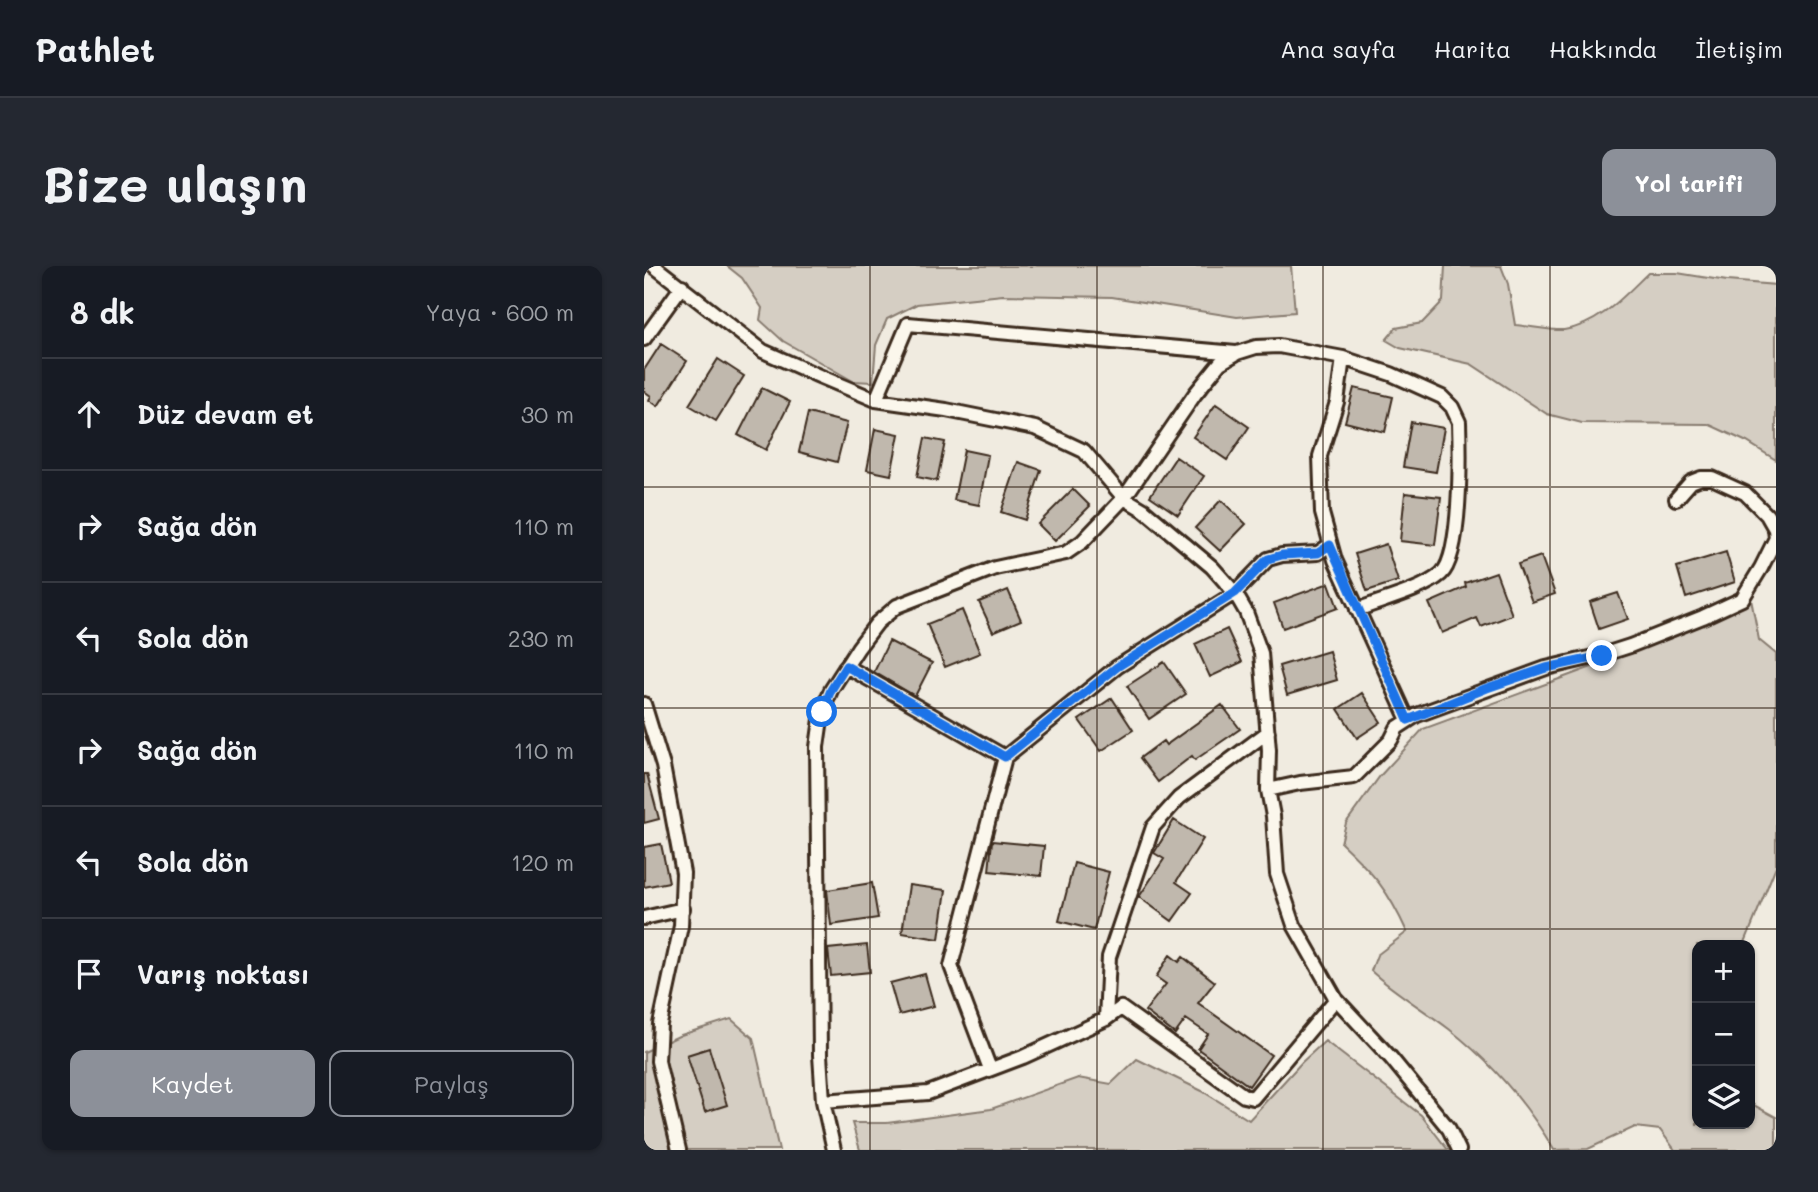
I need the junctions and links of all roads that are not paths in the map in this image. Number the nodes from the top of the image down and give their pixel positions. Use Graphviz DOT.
graph roads {
  1 [pos="654,266"];
  2 [pos="682,286"];
  3 [pos="644,339"];
  4 [pos="1237,353"];
  5 [pos="1343,358"];
  6 [pos="876,400"];
  7 [pos="1124,498"];
  8 [pos="1676,499"];
  9 [pos="1330,545"];
  10 [pos="1235,593"];
  11 [pos="1357,610"];
  12 [pos="846,666"];
  13 [pos="644,704"];
  14 [pos="1408,720"];
  15 [pos="1268,732"];
  16 [pos="1005,757"];
  17 [pos="1268,790"];
  18 [pos="683,909"];
  19 [pos="644,918"];
  20 [pos="1336,999"];
  21 [pos="1107,1020"];
  22 [pos="990,1069"];
  23 [pos="823,1101"];
  24 [pos="679,1150"];
  25 [pos="834,1150"];
  26 [pos="1459,1150"];
  1 -- 2 [label="street"];
  2 -- 3 [label="street"];
  2 -- 6 [label="street"];
  4 -- 5 [label="street"];
  4 -- 6 [label="street"];
  4 -- 7 [label="street"];
  5 -- 9 [label="street"];
  5 -- 11 [label="street"];
  6 -- 7 [label="street"];
  7 -- 10 [label="street"];
  7 -- 12 [label="street"];
  8 -- 14 [label="street"];
  9 -- 10 [label="street"];
  9 -- 11 [label="street"];
  10 -- 15 [label="street"];
  10 -- 16 [label="street"];
  11 -- 14 [label="street"];
  12 -- 16 [label="street"];
  12 -- 23 [label="street"];
  13 -- 18 [label="street"];
  14 -- 17 [label="street"];
  15 -- 17 [label="street"];
  15 -- 21 [label="street"];
  16 -- 22 [label="street"];
  17 -- 20 [label="street"];
  18 -- 19 [label="street"];
  18 -- 24 [label="street"];
  20 -- 21 [label="street"];
  20 -- 26 [label="street"];
  21 -- 22 [label="street"];
  22 -- 23 [label="street"];
  23 -- 25 [label="street"];
}
